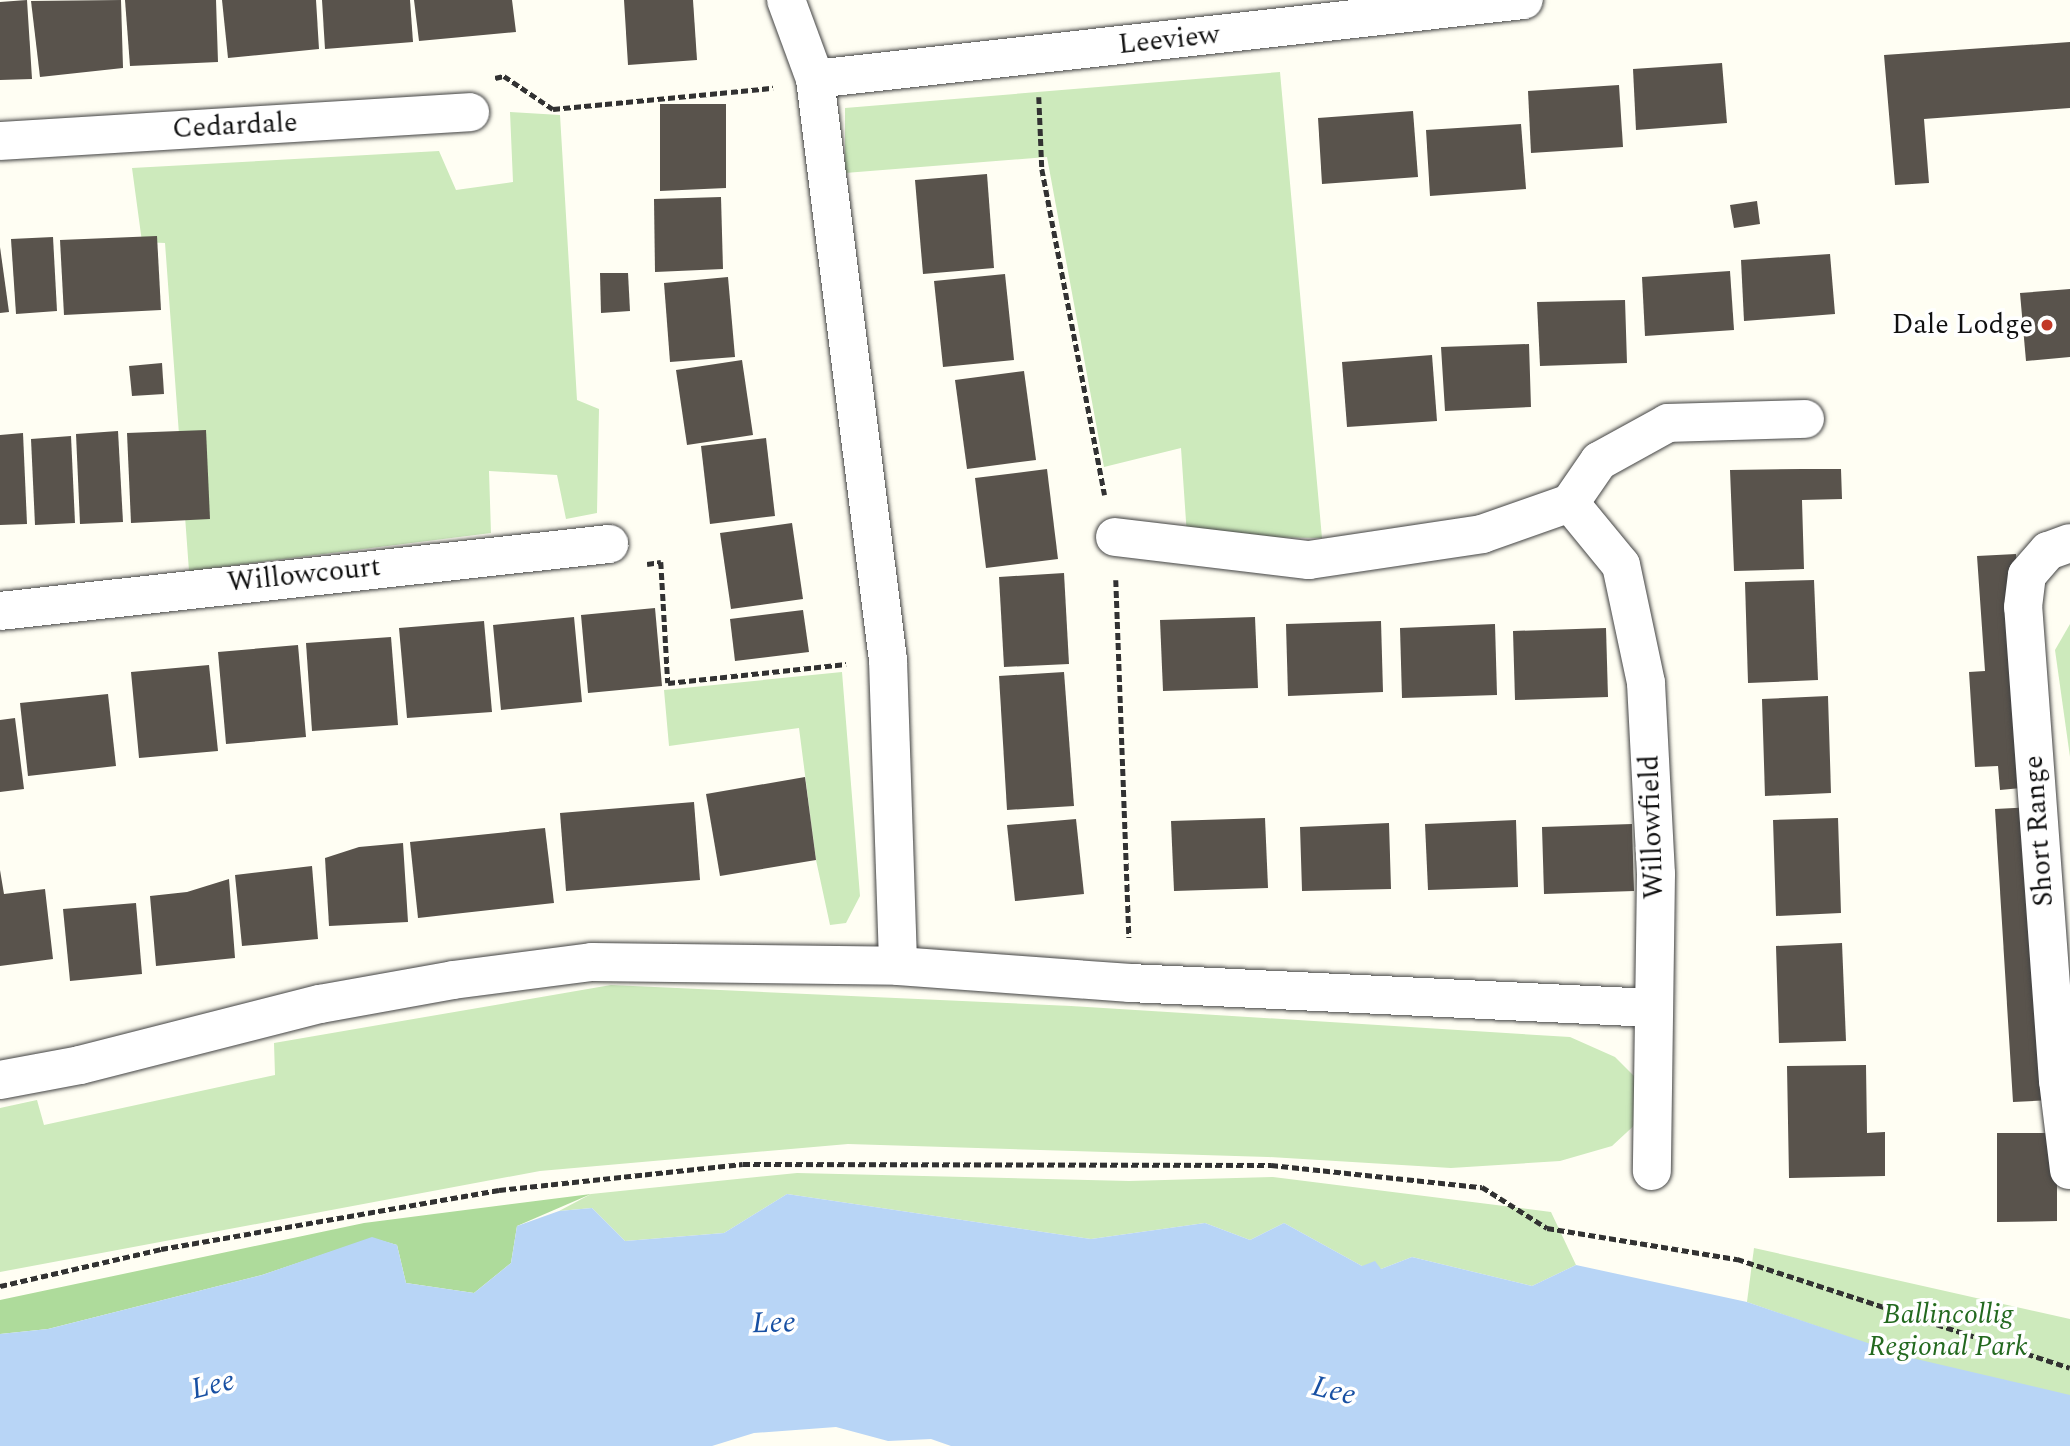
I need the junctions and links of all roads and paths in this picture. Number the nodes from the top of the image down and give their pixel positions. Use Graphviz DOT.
graph roads {
  1 [pos="786,0"];
  2 [pos="1524,0"];
  3 [pos="1035,55"];
  4 [pos="816,81"];
  5 [pos="470,112"];
  6 [pos="0,141"];
  7 [pos="1805,419"];
  8 [pos="1570,503"];
  9 [pos="1115,537"];
  10 [pos="2070,543"];
  11 [pos="609,544"];
  12 [pos="0,611"];
  13 [pos="888,660"];
  14 [pos="898,966"];
  15 [pos="1130,984"];
  16 [pos="1653,1009"];
  17 [pos="0,1080"];
  18 [pos="2069,1170"];
  19 [pos="1652,1171"];
  20 [pos="0,1286"];
  21 [pos="2070,1368"];
  1 -- 4 [label="street"];
  2 -- 3 [label="street, Leeview"];
  3 -- 4 [label="street, Leeview"];
  3 -- 9 [label="path"];
  4 -- 5 [label="path"];
  4 -- 13 [label="street"];
  5 -- 6 [label="street, Cedardale"];
  7 -- 8 [label="street"];
  8 -- 9 [label="street"];
  8 -- 16 [label="street, Willowfield"];
  9 -- 15 [label="path"];
  10 -- 18 [label="street, Short Range"];
  11 -- 12 [label="street, Willowcourt"];
  11 -- 13 [label="path"];
  13 -- 14 [label="street"];
  14 -- 15 [label="street"];
  14 -- 17 [label="street"];
  15 -- 16 [label="street"];
  16 -- 19 [label="street, Willowfield"];
  20 -- 21 [label="path"];
}
